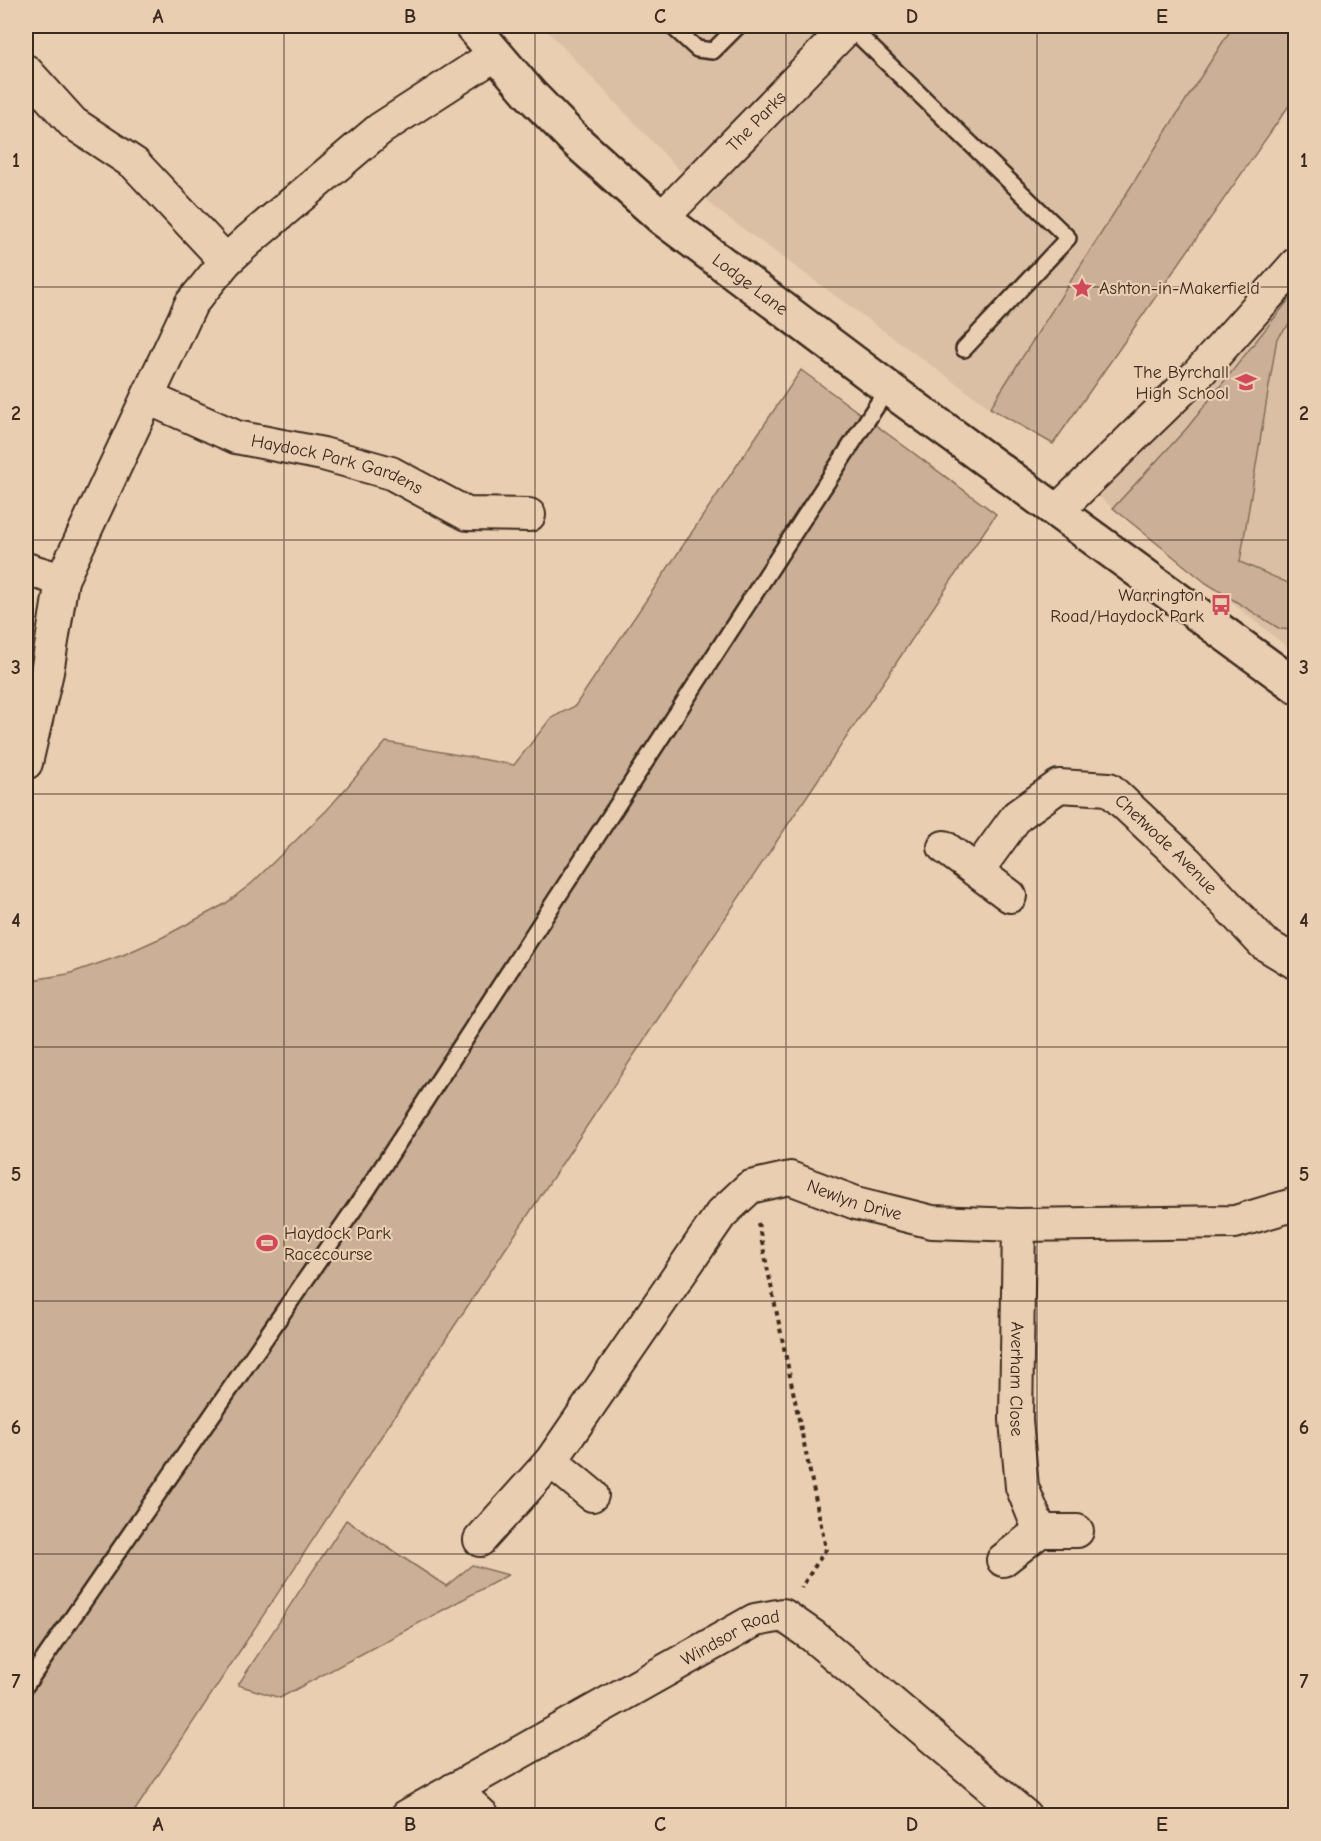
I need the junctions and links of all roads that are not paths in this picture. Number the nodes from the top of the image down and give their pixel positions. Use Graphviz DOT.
graph roads {
  1 [pos="471,26"];
  2 [pos="672,26"];
  3 [pos="738,26"];
  4 [pos="849,26"];
  5 [pos="496,54"];
  6 [pos="26,71"];
  7 [pos="662,218"];
  8 [pos="226,261"];
  9 [pos="1296,264"];
  10 [pos="964,349"];
  11 [pos="888,388"];
  12 [pos="148,398"];
  13 [pos="1057,511"];
  14 [pos="529,516"];
  15 [pos="26,569"];
  16 [pos="62,580"];
  17 [pos="1295,682"];
  18 [pos="26,763"];
  19 [pos="944,847"];
  20 [pos="977,871"];
  21 [pos="1010,896"];
  22 [pos="1296,963"];
  23 [pos="1296,1204"];
  24 [pos="1019,1225"];
  25 [pos="551,1461"];
  26 [pos="592,1494"];
  27 [pos="1040,1531"];
  28 [pos="1077,1531"];
  29 [pos="480,1540"];
  30 [pos="1003,1560"];
  31 [pos="26,1685"];
  32 [pos="454,1789"];
  33 [pos="407,1815"];
  34 [pos="483,1815"];
  35 [pos="1025,1815"];
  1 -- 5 [label="main road, Lodge Lane"];
  2 -- 3 [label="lane"];
  4 -- 7 [label="street, The Parks"];
  4 -- 10 [label="lane"];
  5 -- 7 [label="main road, Lodge Lane"];
  5 -- 8 [label="street"];
  6 -- 8 [label="street"];
  7 -- 11 [label="main road, Lodge Lane"];
  8 -- 12 [label="street"];
  9 -- 13 [label="street"];
  11 -- 13 [label="main road, Lodge Lane"];
  11 -- 31 [label="lane"];
  12 -- 14 [label="street, Haydock Park Gardens"];
  12 -- 16 [label="street"];
  13 -- 17 [label="main road, Lodge Lane"];
  15 -- 16 [label="street"];
  16 -- 18 [label="street"];
  19 -- 20 [label="street"];
  20 -- 21 [label="street"];
  20 -- 22 [label="street, Chetwode Avenue"];
  23 -- 24 [label="street, Newlyn Drive"];
  24 -- 25 [label="street, Newlyn Drive"];
  24 -- 27 [label="street, Averham Close"];
  25 -- 26 [label="street"];
  25 -- 29 [label="street"];
  27 -- 28 [label="street"];
  27 -- 30 [label="street"];
  32 -- 33 [label="street, Windsor Road"];
  32 -- 34 [label="street"];
  32 -- 35 [label="street, Windsor Road"];
}
